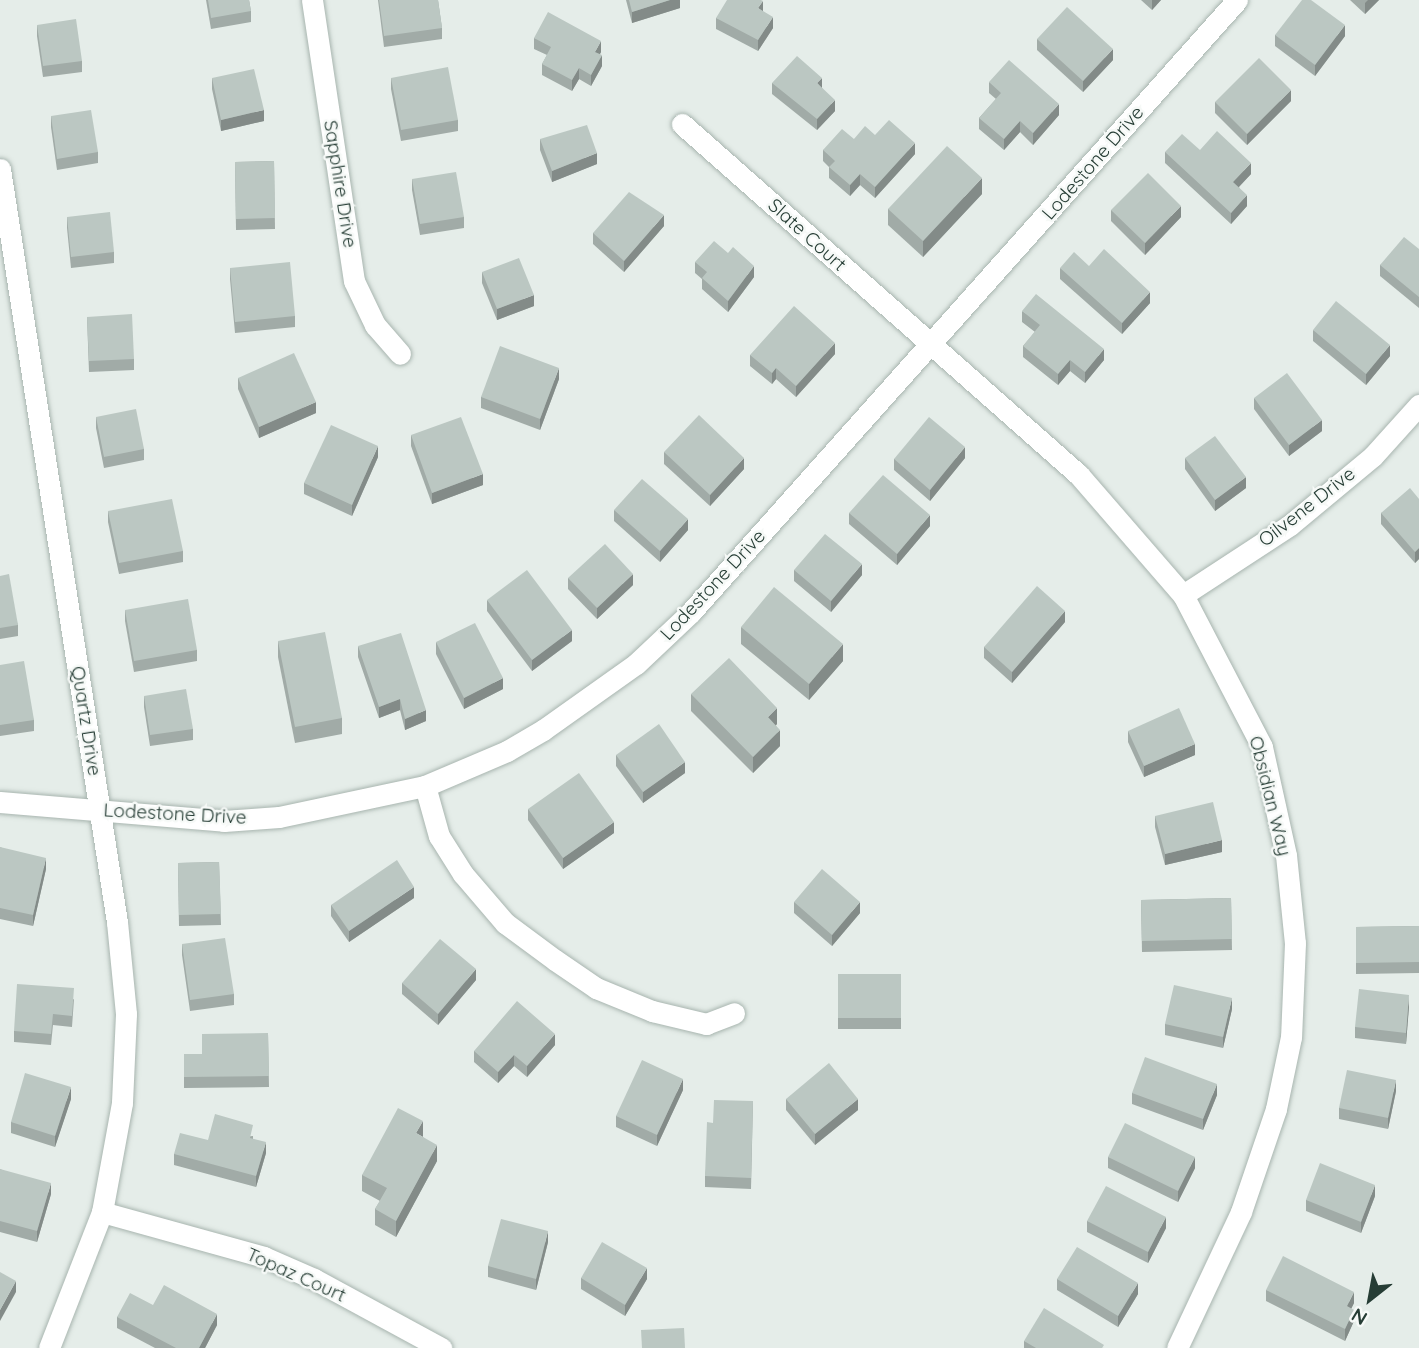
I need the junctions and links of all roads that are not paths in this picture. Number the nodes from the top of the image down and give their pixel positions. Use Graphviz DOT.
graph roads {
  1 [pos="312,0"];
  2 [pos="1237,0"];
  3 [pos="682,124"];
  4 [pos="0,169"];
  5 [pos="932,345"];
  6 [pos="400,354"];
  7 [pos="1419,405"];
  8 [pos="1182,596"];
  9 [pos="425,786"];
  10 [pos="0,802"];
  11 [pos="100,810"];
  12 [pos="734,1013"];
  13 [pos="102,1212"];
  14 [pos="48,1348"];
  15 [pos="441,1348"];
  16 [pos="1177,1348"];
  1 -- 6 [label="street, Sapphire Drive"];
  2 -- 5 [label="street, Lodestone Drive"];
  3 -- 5 [label="street, Slate Court"];
  4 -- 11 [label="street, Quartz Drive"];
  5 -- 8 [label="street, Obsidian Way"];
  5 -- 9 [label="street, Lodestone Drive"];
  7 -- 8 [label="street, Oilvene Drive"];
  8 -- 16 [label="street, Obsidian Way"];
  9 -- 11 [label="street, Lodestone Drive"];
  9 -- 12 [label="street"];
  10 -- 11 [label="street, Lodestone Drive"];
  11 -- 13 [label="street, Quartz Drive"];
  13 -- 14 [label="street, Quartz Drive"];
  13 -- 15 [label="street, Topaz Court"];
}
